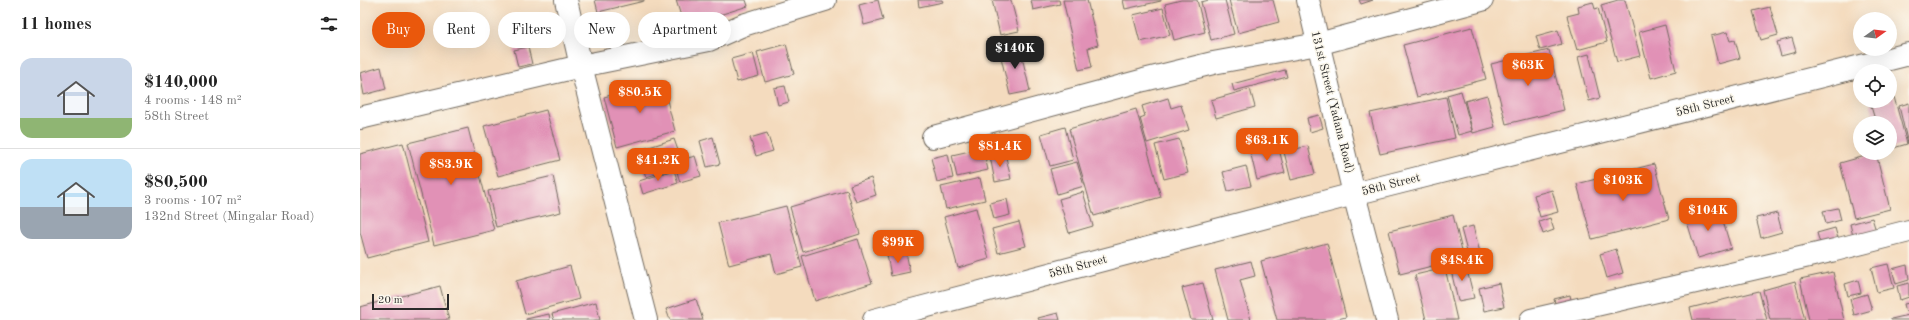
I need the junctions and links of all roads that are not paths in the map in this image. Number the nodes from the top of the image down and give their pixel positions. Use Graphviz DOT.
graph roads {
  1 [pos="566,0"];
  2 [pos="826,0"];
  3 [pos="1308,0"];
  4 [pos="1482,0"];
  5 [pos="1318,44"];
  6 [pos="1909,54"];
  7 [pos="581,66"];
  8 [pos="360,118"];
  9 [pos="933,137"];
  10 [pos="1354,194"];
  11 [pos="1909,231"];
  12 [pos="646,320"];
  13 [pos="874,320"];
  14 [pos="1387,320"];
  15 [pos="1531,320"];
  1 -- 7 [label="street"];
  2 -- 7 [label="street"];
  3 -- 5 [label="street, 131st Street (Yadana Road)"];
  4 -- 5 [label="street"];
  5 -- 9 [label="street"];
  5 -- 10 [label="street, 131st Street (Yadana Road)"];
  6 -- 10 [label="street, 58th Street"];
  7 -- 8 [label="street"];
  7 -- 12 [label="street"];
  10 -- 13 [label="street, 58th Street"];
  10 -- 14 [label="street, 131st Street (Yadana Road)"];
  11 -- 15 [label="street"];
}
